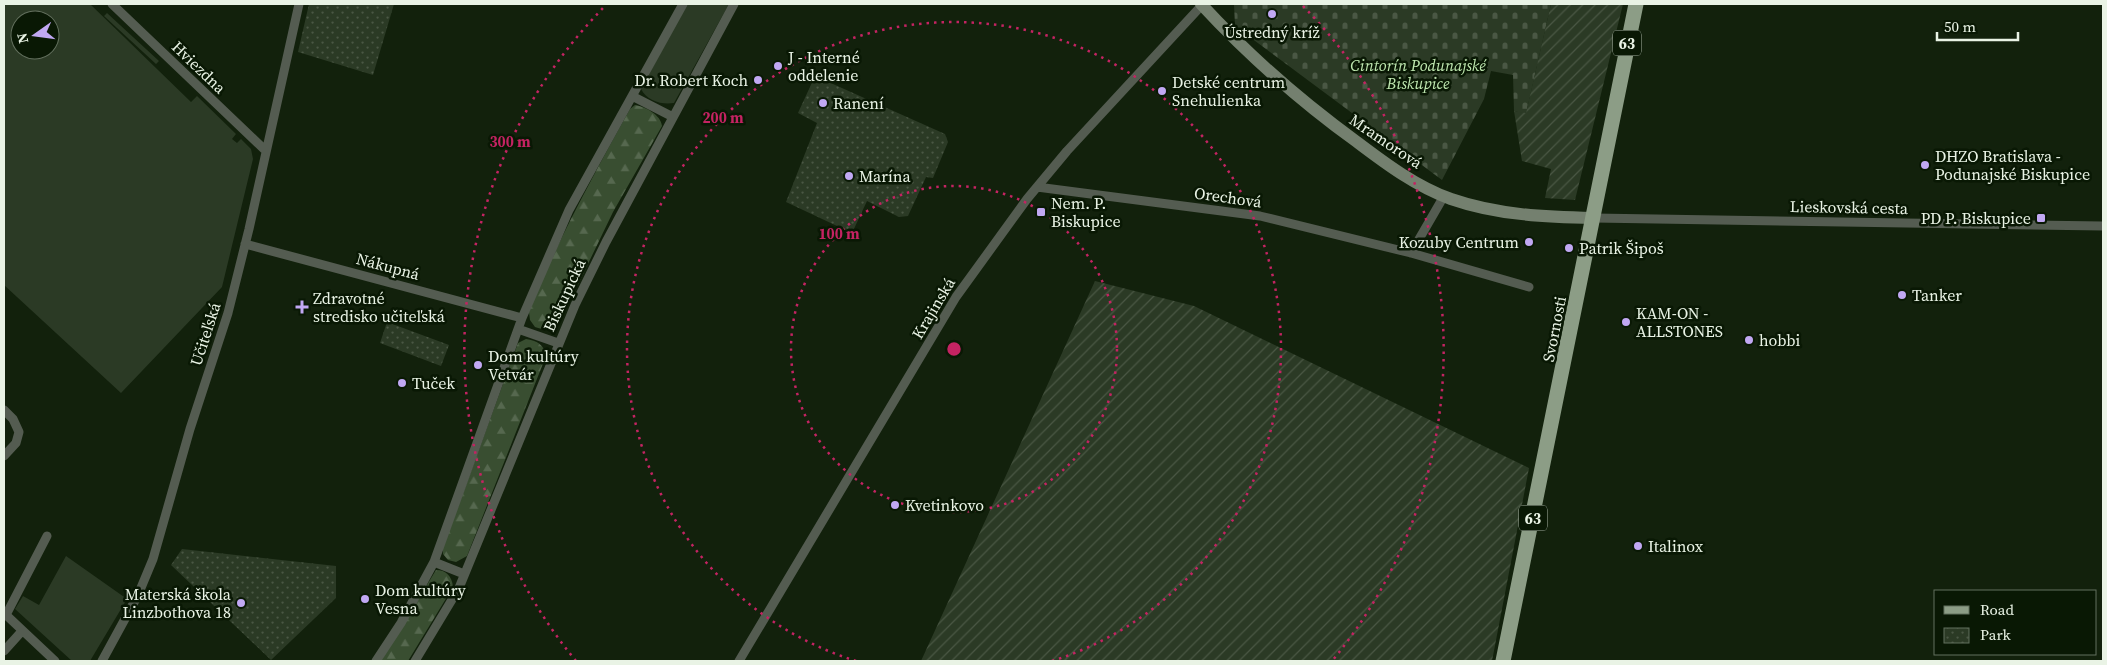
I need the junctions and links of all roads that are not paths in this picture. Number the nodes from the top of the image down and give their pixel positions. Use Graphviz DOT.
graph roads {
  1 [pos="112,4"];
  2 [pos="299,4"];
  3 [pos="682,4"];
  4 [pos="734,4"];
  5 [pos="1202,4"];
  6 [pos="1636,4"];
  7 [pos="632,96"];
  8 [pos="673,117"];
  9 [pos="266,151"];
  10 [pos="1037,188"];
  11 [pos="1444,196"];
  12 [pos="1594,218"];
  13 [pos="2103,226"];
  14 [pos="246,244"];
  15 [pos="1411,253"];
  16 [pos="1529,287"];
  17 [pos="522,318"];
  18 [pos="518,329"];
  19 [pos="558,343"];
  20 [pos="4,410"];
  21 [pos="4,456"];
  22 [pos="47,536"];
  23 [pos="434,562"];
  24 [pos="464,574"];
  25 [pos="5,614"];
  26 [pos="22,631"];
  27 [pos="4,651"];
  28 [pos="54,661"];
  29 [pos="102,661"];
  30 [pos="376,661"];
  31 [pos="414,661"];
  32 [pos="739,661"];
  33 [pos="1503,661"];
  1 -- 9 [label="street, Hviezdna"];
  2 -- 9 [label="street, Učiteľská"];
  3 -- 7 [label="street, Biskupická"];
  4 -- 8 [label="street, Biskupická"];
  5 -- 10 [label="street, Krajinská"];
  5 -- 11 [label="street, Mramorová"];
  6 -- 12 [label="main road, Svornosti / 63"];
  7 -- 8 [label="street"];
  7 -- 17 [label="street, Biskupická"];
  8 -- 19 [label="street, Biskupická"];
  9 -- 14 [label="street, Učiteľská"];
  10 -- 15 [label="street, Orechová"];
  10 -- 32 [label="street, Krajinská"];
  11 -- 12 [label="street, Mramorová"];
  11 -- 15 [label="street"];
  12 -- 13 [label="street, Lieskovská cesta"];
  12 -- 33 [label="main road, Svornosti / 63"];
  14 -- 17 [label="street, Nákupná"];
  14 -- 29 [label="street, Učiteľská"];
  15 -- 16 [label="street, Orechová"];
  17 -- 18 [label="street, Biskupická"];
  18 -- 19 [label="street"];
  18 -- 23 [label="street, Biskupická"];
  19 -- 24 [label="street, Biskupická"];
  20 -- 21 [label="street"];
  22 -- 25 [label="street"];
  23 -- 24 [label="street"];
  23 -- 30 [label="street, Biskupická"];
  24 -- 31 [label="street, Biskupická"];
  25 -- 26 [label="street"];
  26 -- 27 [label="street"];
  26 -- 28 [label="street"];
}
